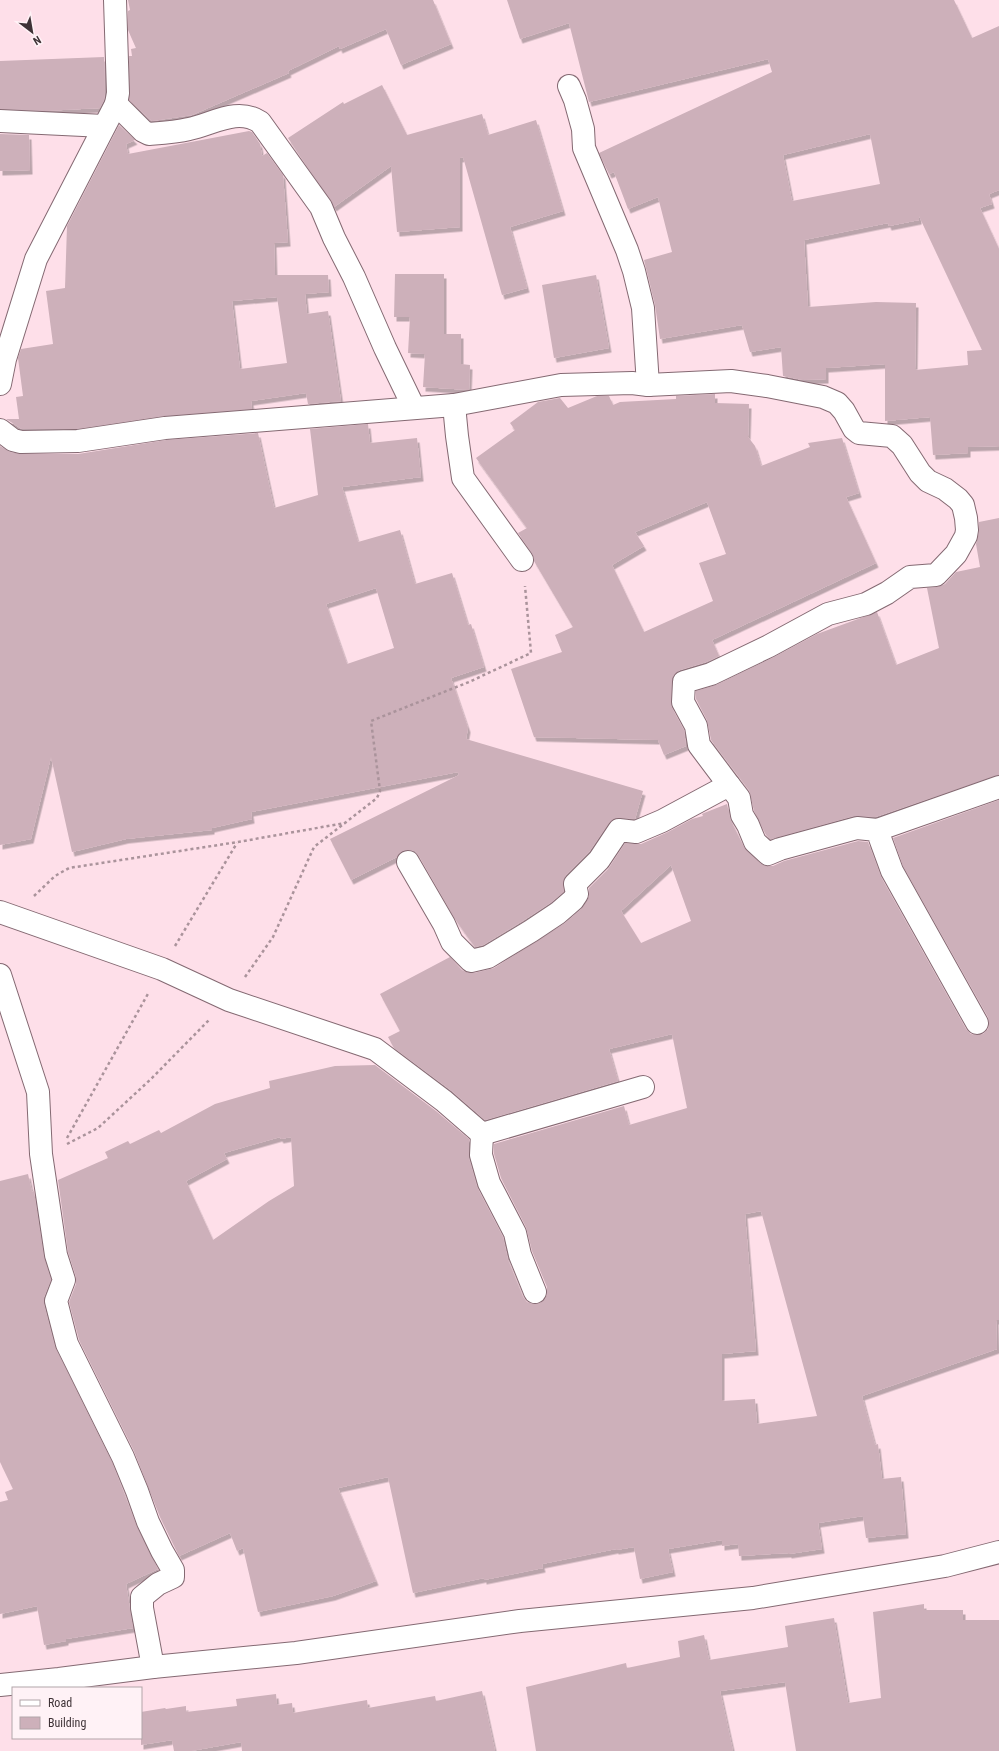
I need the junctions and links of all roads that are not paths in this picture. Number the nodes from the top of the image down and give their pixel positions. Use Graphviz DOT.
graph roads {
  1 [pos="115,0"];
  2 [pos="569,86"];
  3 [pos="116,104"];
  4 [pos="0,121"];
  5 [pos="104,126"];
  6 [pos="0,384"];
  7 [pos="648,385"];
  8 [pos="454,405"];
  9 [pos="414,408"];
  10 [pos="0,430"];
  11 [pos="522,560"];
  12 [pos="729,785"];
  13 [pos="999,787"];
  14 [pos="877,830"];
  15 [pos="408,862"];
  16 [pos="0,912"];
  17 [pos="0,975"];
  18 [pos="977,1023"];
  19 [pos="643,1087"];
  20 [pos="482,1134"];
  21 [pos="535,1292"];
  22 [pos="999,1552"];
  23 [pos="153,1666"];
  24 [pos="0,1685"];
  1 -- 3 [label="street"];
  2 -- 7 [label="street"];
  3 -- 5 [label="street"];
  3 -- 9 [label="street"];
  4 -- 5 [label="street"];
  5 -- 6 [label="street"];
  7 -- 8 [label="street"];
  7 -- 12 [label="street"];
  8 -- 9 [label="street"];
  8 -- 11 [label="street"];
  9 -- 10 [label="street"];
  12 -- 14 [label="street"];
  12 -- 15 [label="street"];
  13 -- 14 [label="street"];
  14 -- 18 [label="street"];
  16 -- 20 [label="street"];
  17 -- 23 [label="street"];
  19 -- 20 [label="street"];
  20 -- 21 [label="street"];
  22 -- 23 [label="street"];
  23 -- 24 [label="street"];
}
